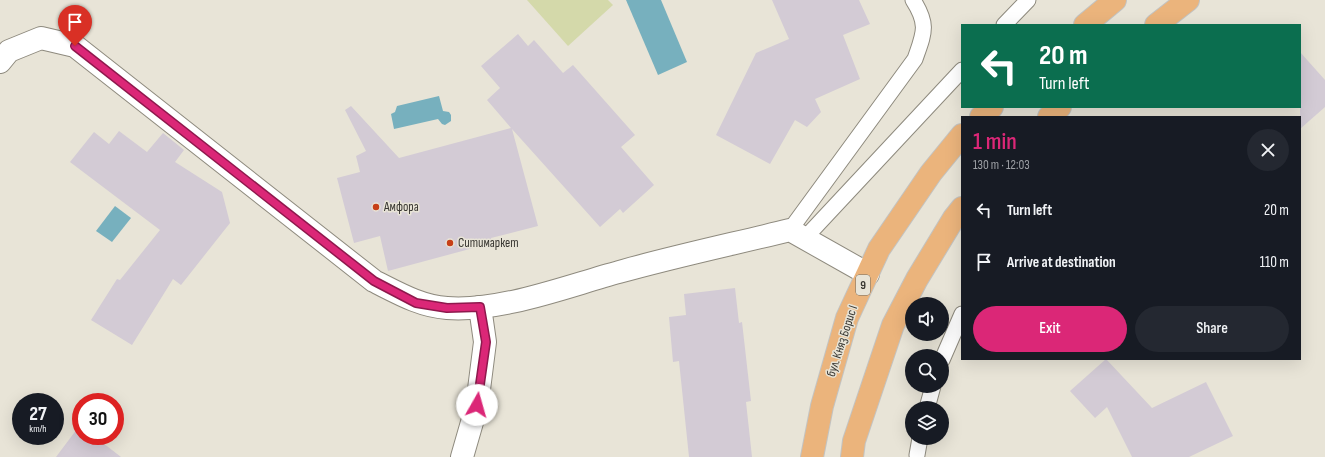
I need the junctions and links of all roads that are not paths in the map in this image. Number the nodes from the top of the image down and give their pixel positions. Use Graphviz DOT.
graph roads {
  1 [pos="913,0"];
  2 [pos="1028,0"];
  3 [pos="1115,0"];
  4 [pos="1188,0"];
  5 [pos="1005,24"];
  6 [pos="1086,24"];
  7 [pos="1157,24"];
  8 [pos="0,62"];
  9 [pos="961,71"];
  10 [pos="991,108"];
  11 [pos="1059,108"];
  12 [pos="982,116"];
  13 [pos="1049,116"];
  14 [pos="961,136"];
  15 [pos="961,209"];
  16 [pos="798,234"];
  17 [pos="868,274"];
  18 [pos="480,307"];
  19 [pos="961,316"];
  20 [pos="947,349"];
  21 [pos="919,445"];
  22 [pos="918,455"];
  23 [pos="462,457"];
  24 [pos="812,457"];
  25 [pos="852,457"];
  1 -- 16 [label="lane"];
  2 -- 5 [label="lane"];
  3 -- 6 [label="highway"];
  4 -- 7 [label="highway"];
  8 -- 18 [label="street"];
  9 -- 16 [label="lane"];
  10 -- 12 [label="highway"];
  11 -- 13 [label="highway"];
  14 -- 17 [label="highway, бул. Княз Борис I / 9"];
  15 -- 25 [label="highway"];
  16 -- 17 [label="street"];
  16 -- 18 [label="street"];
  17 -- 24 [label="highway, бул. Княз Борис I / 9"];
  18 -- 23 [label="street"];
  19 -- 20 [label="lane"];
  21 -- 22 [label="lane"];
}
